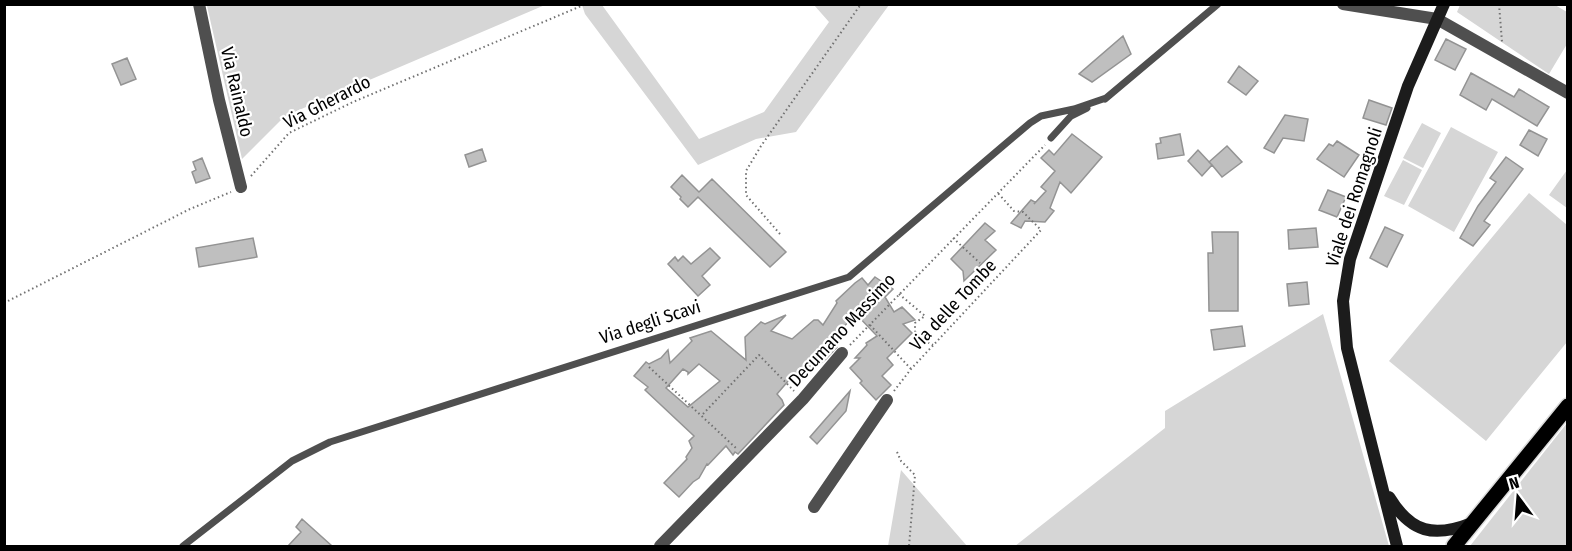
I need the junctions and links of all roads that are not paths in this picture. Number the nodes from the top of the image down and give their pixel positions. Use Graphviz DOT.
graph roads {
  1 [pos="199,4"];
  2 [pos="1218,4"];
  3 [pos="1344,4"];
  4 [pos="1443,4"];
  5 [pos="1437,19"];
  6 [pos="1568,93"];
  7 [pos="1106,98"];
  8 [pos="1051,138"];
  9 [pos="241,188"];
  10 [pos="842,353"];
  11 [pos="886,400"];
  12 [pos="1568,406"];
  13 [pos="1383,488"];
  14 [pos="814,507"];
  15 [pos="1472,523"];
  16 [pos="183,546"];
  17 [pos="660,546"];
  18 [pos="1396,546"];
  19 [pos="1454,546"];
  20 [pos="1462,546"];
  1 -- 9 [label="street, Via Rainaldo"];
  2 -- 7 [label="lane, Via degli Scavi"];
  3 -- 5 [label="street"];
  4 -- 5 [label="main road, Viale dei Romagnoli"];
  5 -- 6 [label="street"];
  5 -- 13 [label="main road, Viale dei Romagnoli"];
  7 -- 8 [label="lane, Via degli Scavi"];
  7 -- 16 [label="lane, Via degli Scavi"];
  10 -- 17 [label="street, Decumano Massimo"];
  11 -- 14 [label="street"];
  12 -- 15 [label="main road"];
  13 -- 15 [label="main road"];
  13 -- 18 [label="main road, Viale dei Romagnoli"];
  15 -- 19 [label="main road"];
  15 -- 20 [label="main road"];
}
